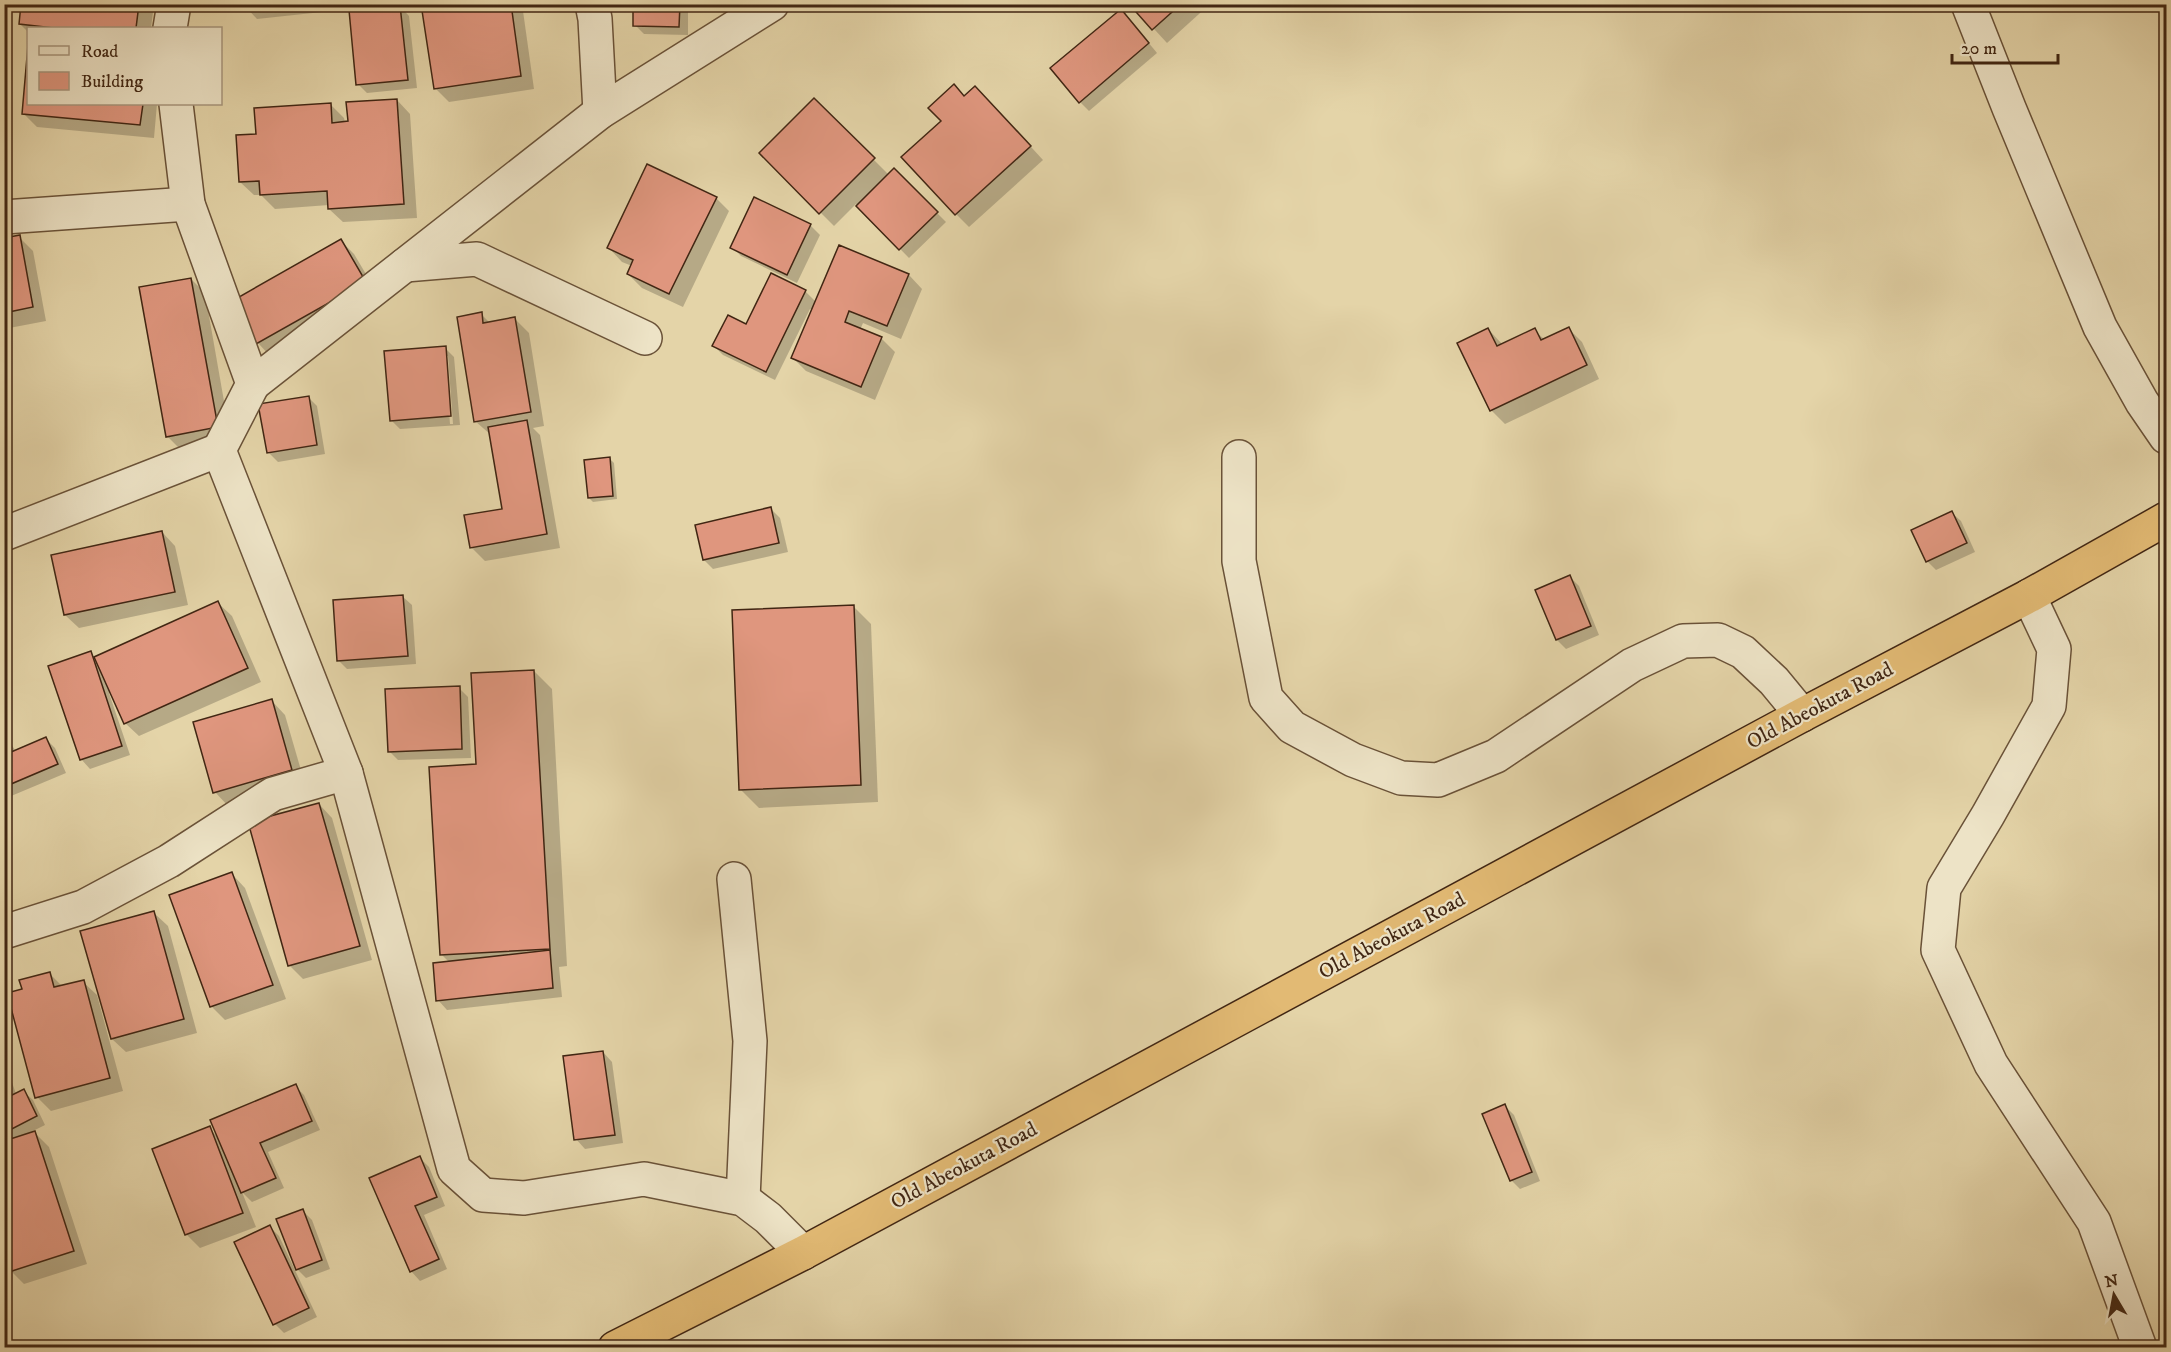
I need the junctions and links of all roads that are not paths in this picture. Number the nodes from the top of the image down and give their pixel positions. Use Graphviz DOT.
graph roads {
  1 [pos="174,4"];
  2 [pos="592,4"];
  3 [pos="772,4"];
  4 [pos="1968,4"];
  5 [pos="170,27"];
  6 [pos="176,105"];
  7 [pos="600,112"];
  8 [pos="188,204"];
  9 [pos="4,216"];
  10 [pos="405,265"];
  11 [pos="645,338"];
  12 [pos="253,384"];
  13 [pos="2166,437"];
  14 [pos="219,450"];
  15 [pos="1239,458"];
  16 [pos="2166,519"];
  17 [pos="4,534"];
  18 [pos="2029,596"];
  19 [pos="1802,715"];
  20 [pos="346,773"];
  21 [pos="734,879"];
  22 [pos="4,932"];
  23 [pos="743,1199"];
  24 [pos="803,1253"];
  25 [pos="615,1347"];
  26 [pos="2140,1347"];
  1 -- 5 [label="street"];
  2 -- 7 [label="street"];
  3 -- 7 [label="street"];
  4 -- 13 [label="street"];
  6 -- 8 [label="street"];
  7 -- 10 [label="street"];
  8 -- 9 [label="street"];
  8 -- 12 [label="street"];
  10 -- 11 [label="street"];
  10 -- 12 [label="street"];
  12 -- 14 [label="street"];
  14 -- 17 [label="street"];
  14 -- 20 [label="street"];
  15 -- 19 [label="street"];
  16 -- 18 [label="highway, Old Abeokuta Road"];
  18 -- 19 [label="highway, Old Abeokuta Road"];
  18 -- 26 [label="street"];
  19 -- 24 [label="highway, Old Abeokuta Road"];
  20 -- 22 [label="street"];
  20 -- 23 [label="street"];
  21 -- 23 [label="street"];
  23 -- 24 [label="street"];
  24 -- 25 [label="highway, Old Abeokuta Road"];
}
